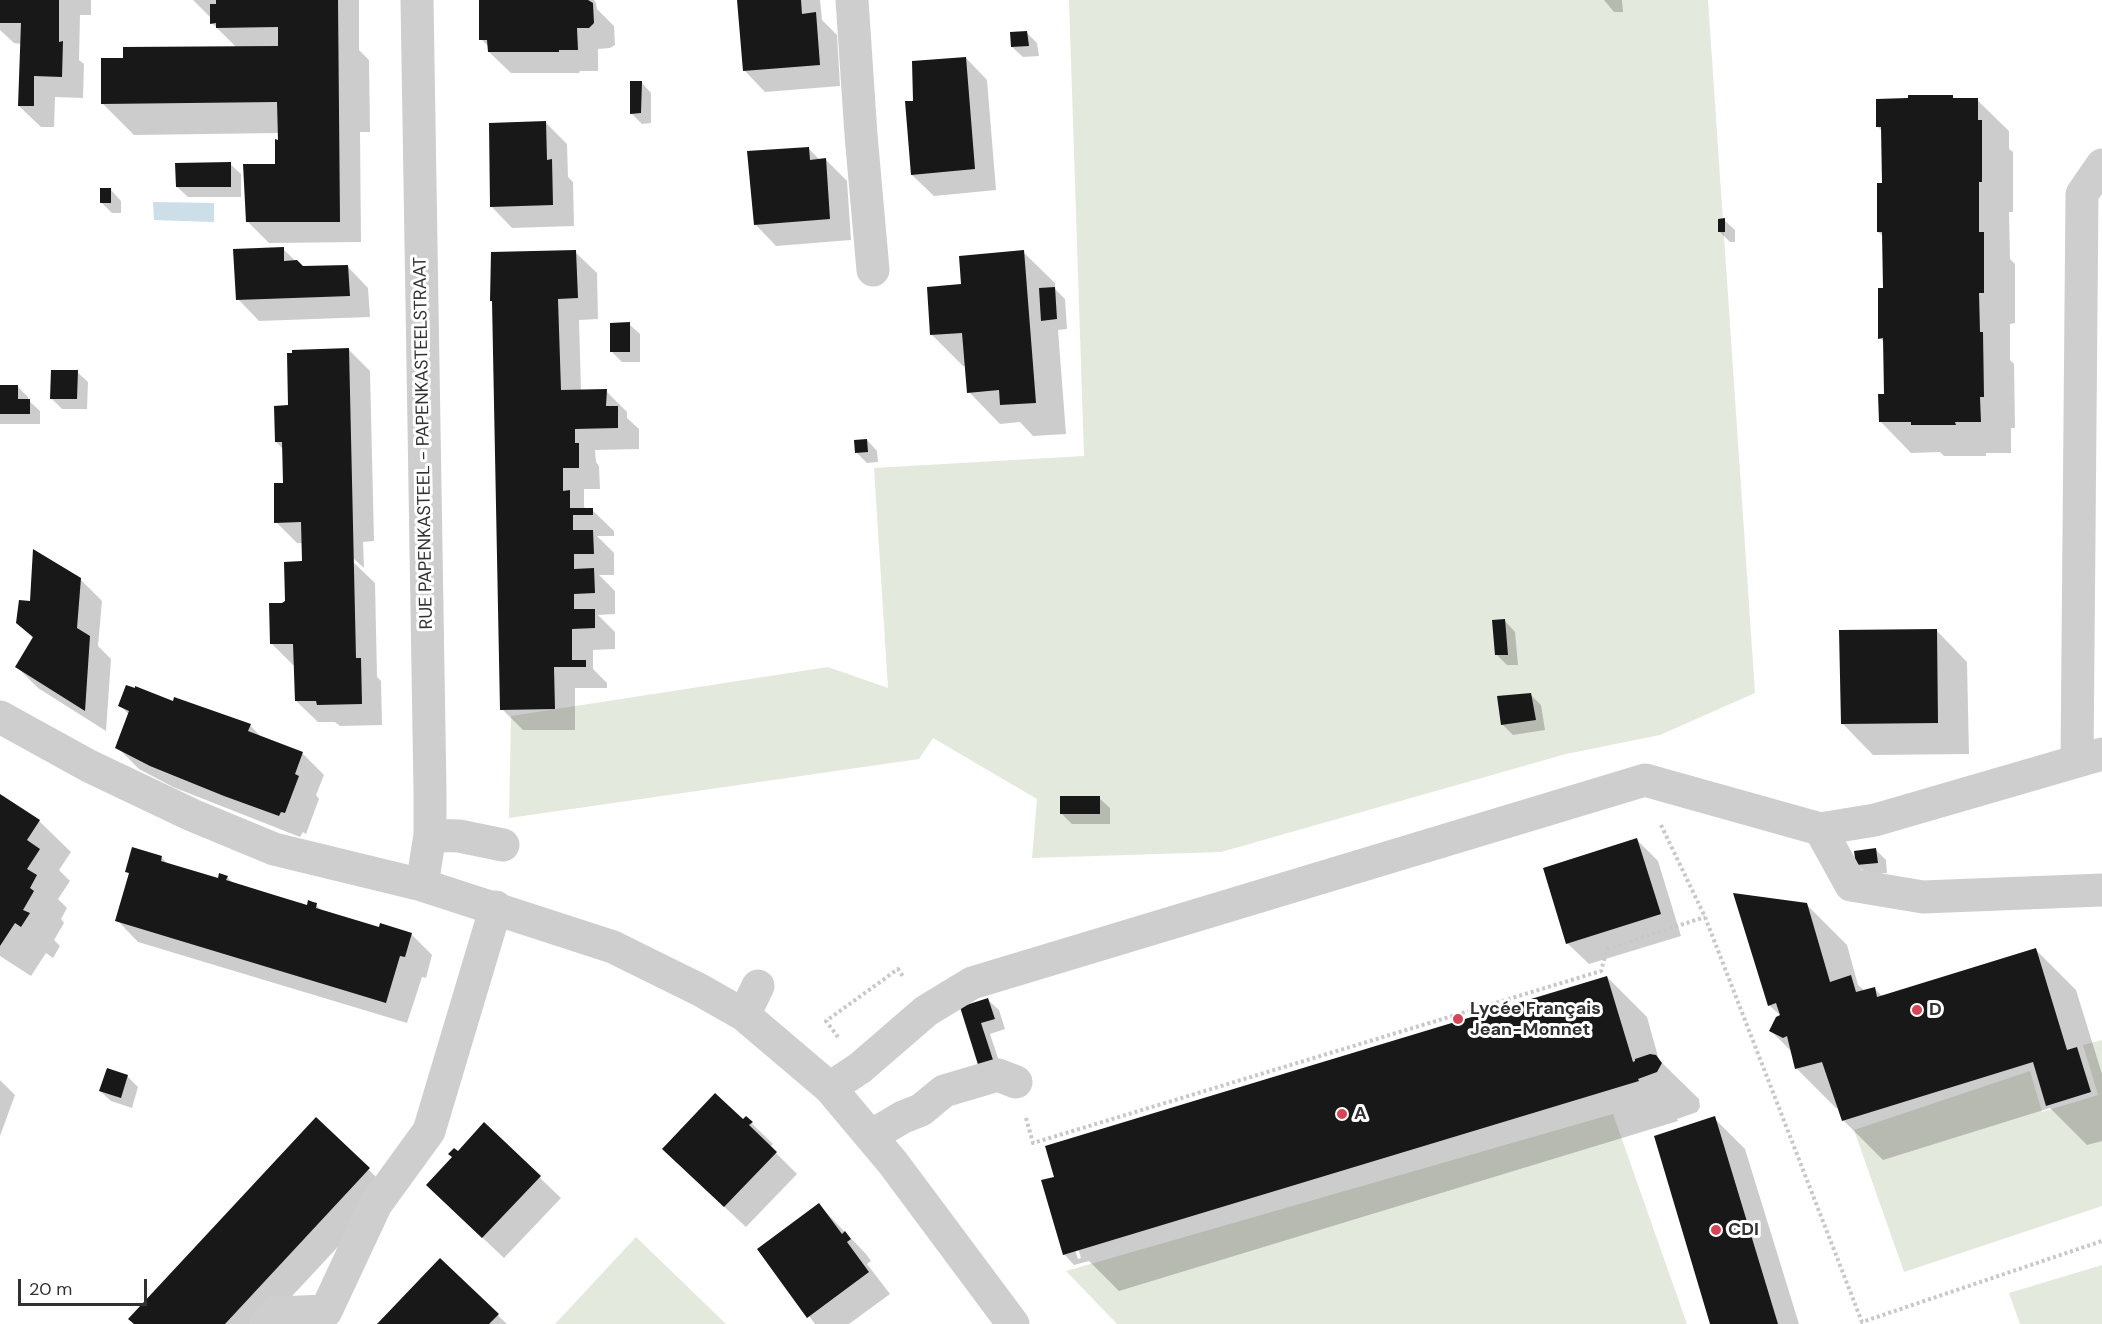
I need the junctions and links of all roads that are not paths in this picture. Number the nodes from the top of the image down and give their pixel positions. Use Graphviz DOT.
graph roads {
  1 [pos="417,0"];
  2 [pos="852,0"];
  3 [pos="2102,165"];
  4 [pos="873,270"];
  5 [pos="2090,578"];
  6 [pos="0,717"];
  7 [pos="2089,757"];
  8 [pos="1820,829"];
  9 [pos="430,835"];
  10 [pos="503,845"];
  11 [pos="422,885"];
  12 [pos="2102,890"];
  13 [pos="496,907"];
  14 [pos="758,986"];
  15 [pos="744,1015"];
  16 [pos="1024,1080"];
  17 [pos="830,1088"];
  18 [pos="871,1136"];
  19 [pos="330,1317"];
  20 [pos="266,1324"];
  21 [pos="1013,1324"];
  1 -- 9 [label="street, RUE PAPENKASTEEL - PAPENKASTEELSTRAAT"];
  2 -- 4 [label="street"];
  3 -- 5 [label="street"];
  5 -- 7 [label="street"];
  6 -- 11 [label="street"];
  7 -- 8 [label="street"];
  8 -- 12 [label="street"];
  8 -- 17 [label="street"];
  9 -- 10 [label="street"];
  9 -- 11 [label="street, RUE PAPENKASTEEL - PAPENKASTEELSTRAAT"];
  11 -- 13 [label="street"];
  13 -- 15 [label="street"];
  13 -- 19 [label="street"];
  14 -- 15 [label="street"];
  15 -- 17 [label="street"];
  16 -- 18 [label="street"];
  17 -- 18 [label="street"];
  18 -- 21 [label="street"];
  19 -- 20 [label="street"];
}
